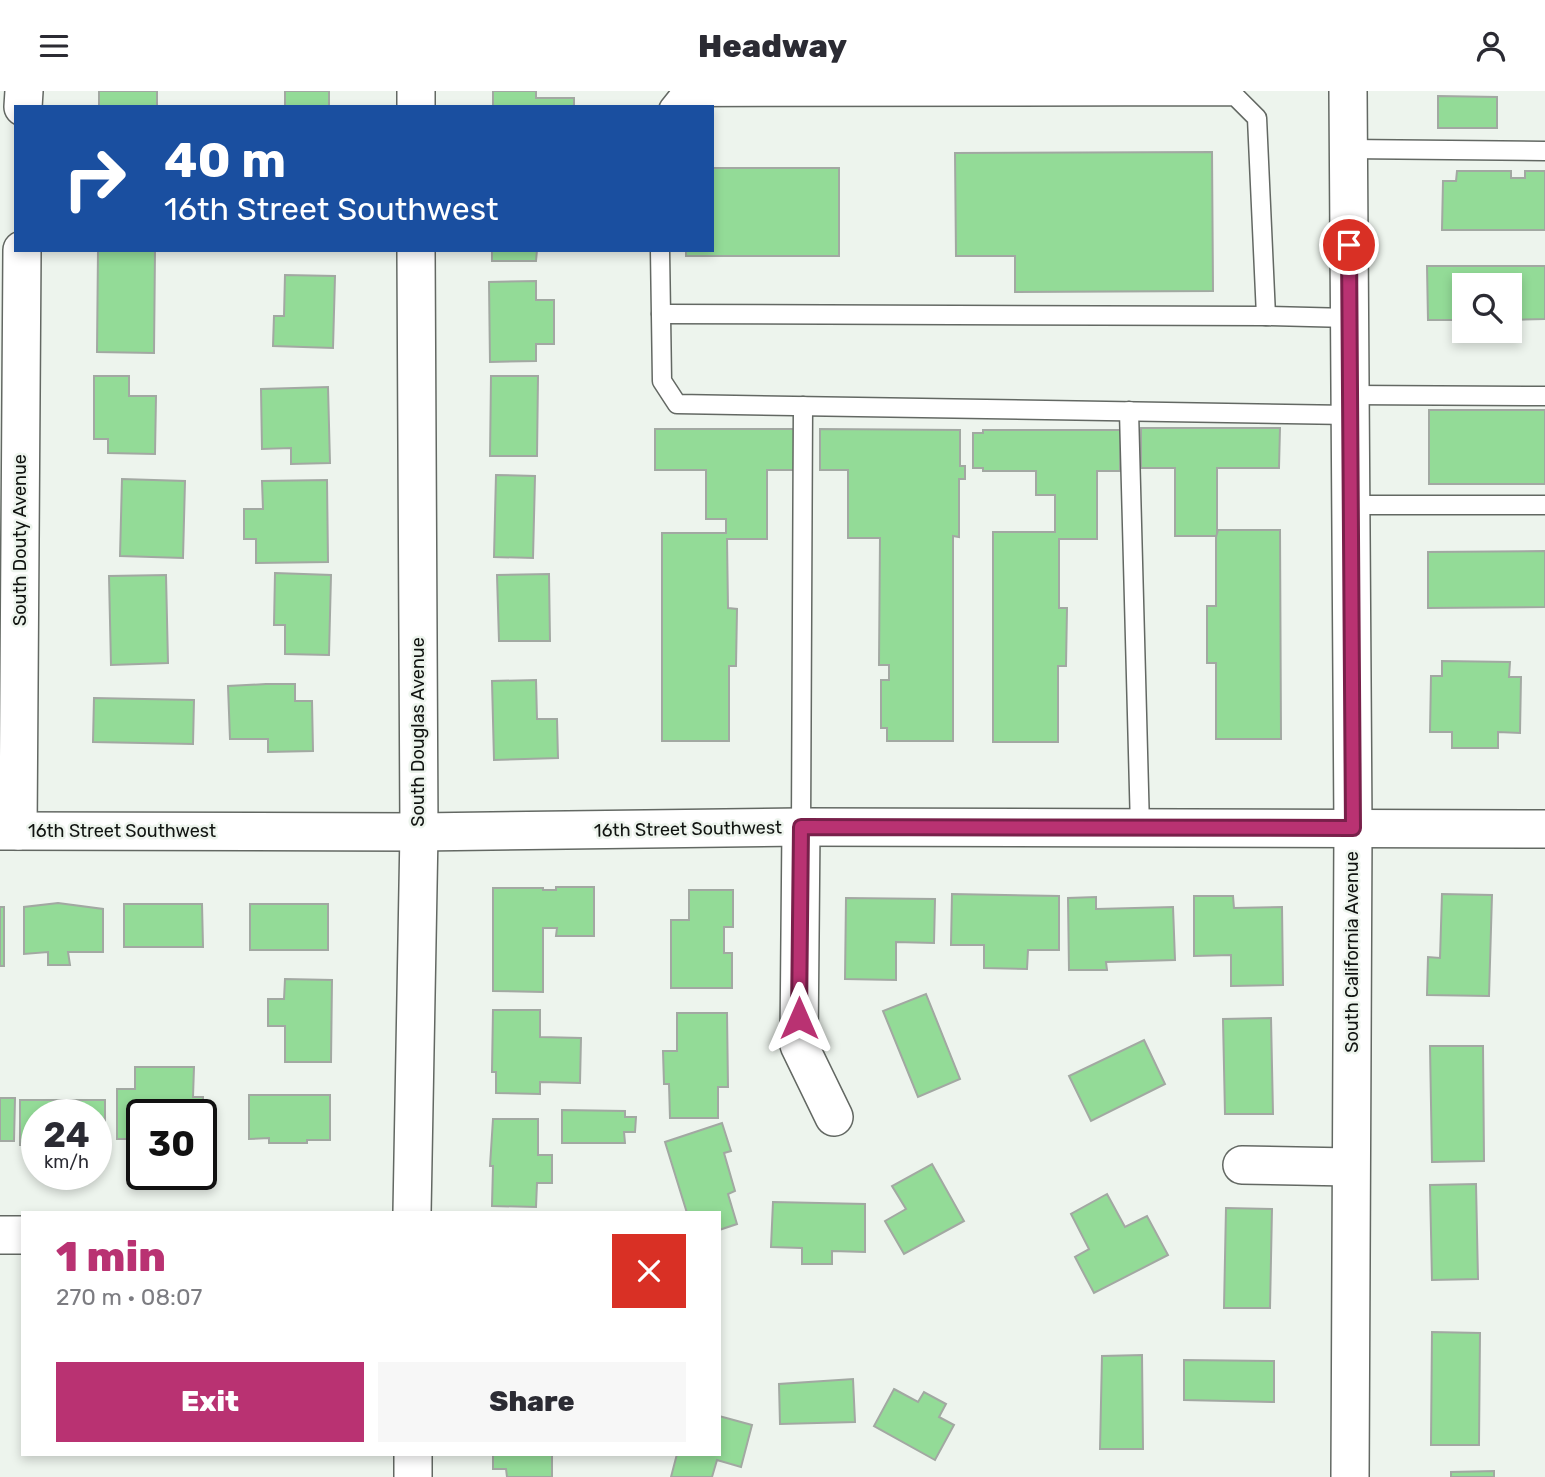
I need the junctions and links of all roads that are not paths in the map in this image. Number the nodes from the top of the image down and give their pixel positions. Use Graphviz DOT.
graph roads {
  1 [pos="1348,91"];
  2 [pos="855,94"];
  3 [pos="671,105"];
  4 [pos="1348,149"];
  5 [pos="1545,151"];
  6 [pos="416,252"];
  7 [pos="660,252"];
  8 [pos="15,267"];
  9 [pos="661,314"];
  10 [pos="1266,316"];
  11 [pos="1349,317"];
  12 [pos="1545,396"];
  13 [pos="1350,405"];
  14 [pos="803,406"];
  15 [pos="1129,411"];
  16 [pos="10,466"];
  17 [pos="1350,505"];
  18 [pos="1545,505"];
  19 [pos="801,827"];
  20 [pos="1140,828"];
  21 [pos="1353,828"];
  22 [pos="1545,828"];
  23 [pos="9,831"];
  24 [pos="419,832"];
  25 [pos="834,1117"];
  26 [pos="1242,1165"];
  27 [pos="1350,1167"];
  28 [pos="412,1211"];
  29 [pos="0,1235"];
  30 [pos="21,1235"];
  31 [pos="413,1456"];
  32 [pos="413,1477"];
  33 [pos="1350,1477"];
  1 -- 4 [label="street, South California Avenue"];
  2 -- 3 [label="lane"];
  2 -- 10 [label="lane"];
  4 -- 5 [label="lane"];
  4 -- 11 [label="street, South California Avenue"];
  6 -- 24 [label="street, South Douglas Avenue"];
  7 -- 9 [label="lane"];
  8 -- 16 [label="street, South Douty Avenue"];
  9 -- 10 [label="lane"];
  9 -- 14 [label="lane"];
  10 -- 11 [label="lane"];
  11 -- 13 [label="street, South California Avenue"];
  12 -- 13 [label="lane"];
  13 -- 15 [label="lane"];
  13 -- 17 [label="street, South California Avenue"];
  14 -- 15 [label="lane"];
  14 -- 19 [label="lane"];
  15 -- 20 [label="lane"];
  16 -- 23 [label="street, South Douty Avenue"];
  17 -- 18 [label="lane"];
  17 -- 21 [label="street, South California Avenue"];
  19 -- 20 [label="street, 16th Street Southwest"];
  19 -- 24 [label="street, 16th Street Southwest"];
  19 -- 25 [label="street"];
  20 -- 21 [label="street, 16th Street Southwest"];
  21 -- 22 [label="street, 16th Street Southwest"];
  21 -- 27 [label="street, South California Avenue"];
  23 -- 24 [label="street, 16th Street Southwest"];
  24 -- 28 [label="street, South Douglas Avenue"];
  26 -- 27 [label="street"];
  27 -- 33 [label="street, South California Avenue"];
  29 -- 30 [label="street"];
  31 -- 32 [label="street"];
}
